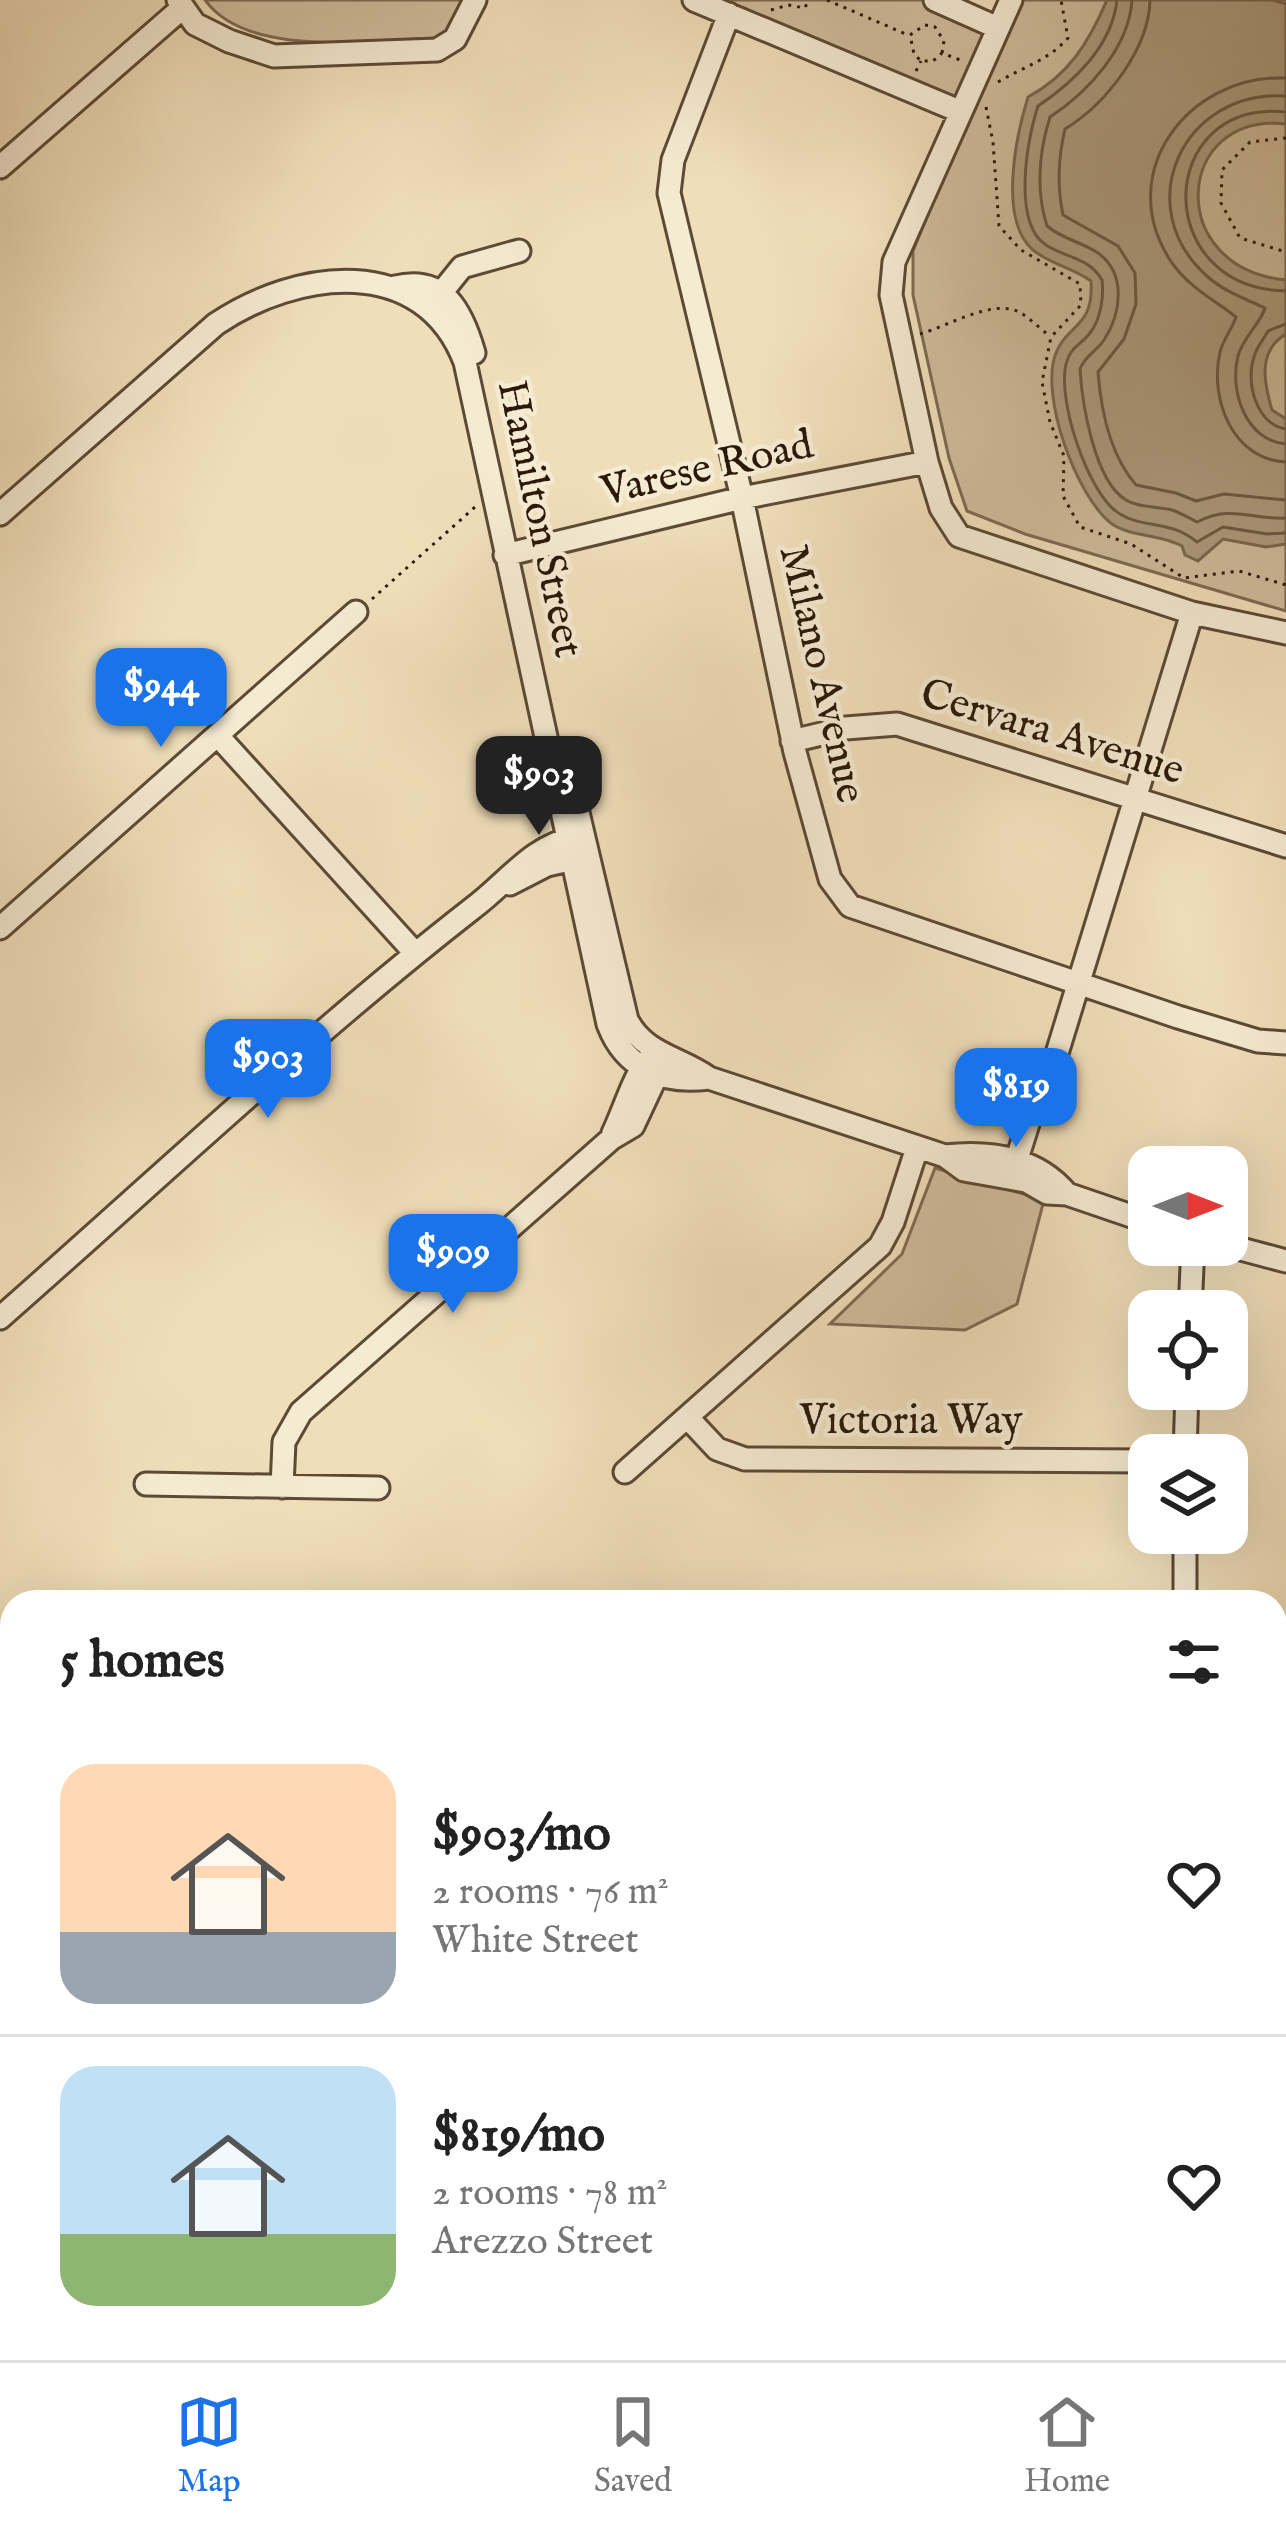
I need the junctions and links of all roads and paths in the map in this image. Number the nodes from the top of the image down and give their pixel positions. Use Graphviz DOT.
graph roads {
  1 [pos="476,0"];
  2 [pos="694,0"];
  3 [pos="808,0"];
  4 [pos="827,0"];
  5 [pos="934,0"];
  6 [pos="1011,0"];
  7 [pos="1061,0"];
  8 [pos="179,4"];
  9 [pos="729,14"];
  10 [pos="766,16"];
  11 [pos="998,28"];
  12 [pos="910,35"];
  13 [pos="942,53"];
  14 [pos="921,61"];
  15 [pos="973,65"];
  16 [pos="912,78"];
  17 [pos="959,111"];
  18 [pos="1286,138"];
  19 [pos="0,167"];
  20 [pos="519,251"];
  21 [pos="1286,253"];
  22 [pos="435,301"];
  23 [pos="920,334"];
  24 [pos="1051,337"];
  25 [pos="927,462"];
  26 [pos="742,498"];
  27 [pos="478,506"];
  28 [pos="0,514"];
  29 [pos="512,553"];
  30 [pos="1286,585"];
  31 [pos="356,612"];
  32 [pos="1192,613"];
  33 [pos="1286,633"];
  34 [pos="219,737"];
  35 [pos="792,741"];
  36 [pos="1136,799"];
  37 [pos="1286,845"];
  38 [pos="578,848"];
  39 [pos="0,928"];
  40 [pos="415,953"];
  41 [pos="1079,986"];
  42 [pos="1286,1043"];
  43 [pos="655,1063"];
  44 [pos="917,1148"];
  45 [pos="1021,1171"];
  46 [pos="1128,1215"];
  47 [pos="1248,1251"];
  48 [pos="1286,1261"];
  49 [pos="0,1318"];
  50 [pos="688,1418"];
  51 [pos="1128,1461"];
  52 [pos="625,1472"];
  53 [pos="146,1484"];
  54 [pos="282,1486"];
  55 [pos="378,1488"];
  56 [pos="1185,1554"];
  57 [pos="1185,1590"];
  1 -- 8 [label="street"];
  2 -- 9 [label="street"];
  3 -- 10 [label="path"];
  4 -- 12 [label="path"];
  5 -- 11 [label="street"];
  6 -- 11 [label="street"];
  7 -- 24 [label="path"];
  8 -- 19 [label="street"];
  9 -- 17 [label="street"];
  9 -- 26 [label="street, Milano Avenue"];
  11 -- 17 [label="street"];
  12 -- 13 [label="path"];
  12 -- 14 [label="path"];
  13 -- 14 [label="path"];
  13 -- 15 [label="path"];
  14 -- 16 [label="path"];
  17 -- 25 [label="street"];
  18 -- 21 [label="path"];
  20 -- 22 [label="street"];
  22 -- 28 [label="street, Hamilton Street"];
  22 -- 29 [label="street, Hamilton Street"];
  23 -- 24 [label="path"];
  24 -- 30 [label="path"];
  25 -- 26 [label="street, Varese Road"];
  25 -- 32 [label="street"];
  26 -- 29 [label="street, Varese Road"];
  26 -- 35 [label="street, Milano Avenue"];
  27 -- 31 [label="path"];
  29 -- 38 [label="street, Hamilton Street"];
  31 -- 34 [label="street"];
  32 -- 33 [label="street"];
  32 -- 36 [label="street"];
  34 -- 39 [label="street"];
  34 -- 40 [label="street"];
  35 -- 36 [label="street, Cervara Avenue"];
  35 -- 41 [label="street, Milano Avenue"];
  36 -- 37 [label="street, Cervara Avenue"];
  36 -- 41 [label="street"];
  38 -- 40 [label="street"];
  38 -- 43 [label="street, Hamilton Street"];
  40 -- 49 [label="street"];
  41 -- 42 [label="street, Milano Avenue"];
  41 -- 45 [label="street"];
  43 -- 44 [label="street"];
  43 -- 54 [label="street"];
  44 -- 45 [label="street"];
  44 -- 50 [label="street"];
  45 -- 46 [label="street"];
  47 -- 48 [label="street"];
  50 -- 51 [label="street, Victoria Way"];
  50 -- 52 [label="street"];
  53 -- 54 [label="street"];
  54 -- 55 [label="street"];
  56 -- 57 [label="street"];
}
